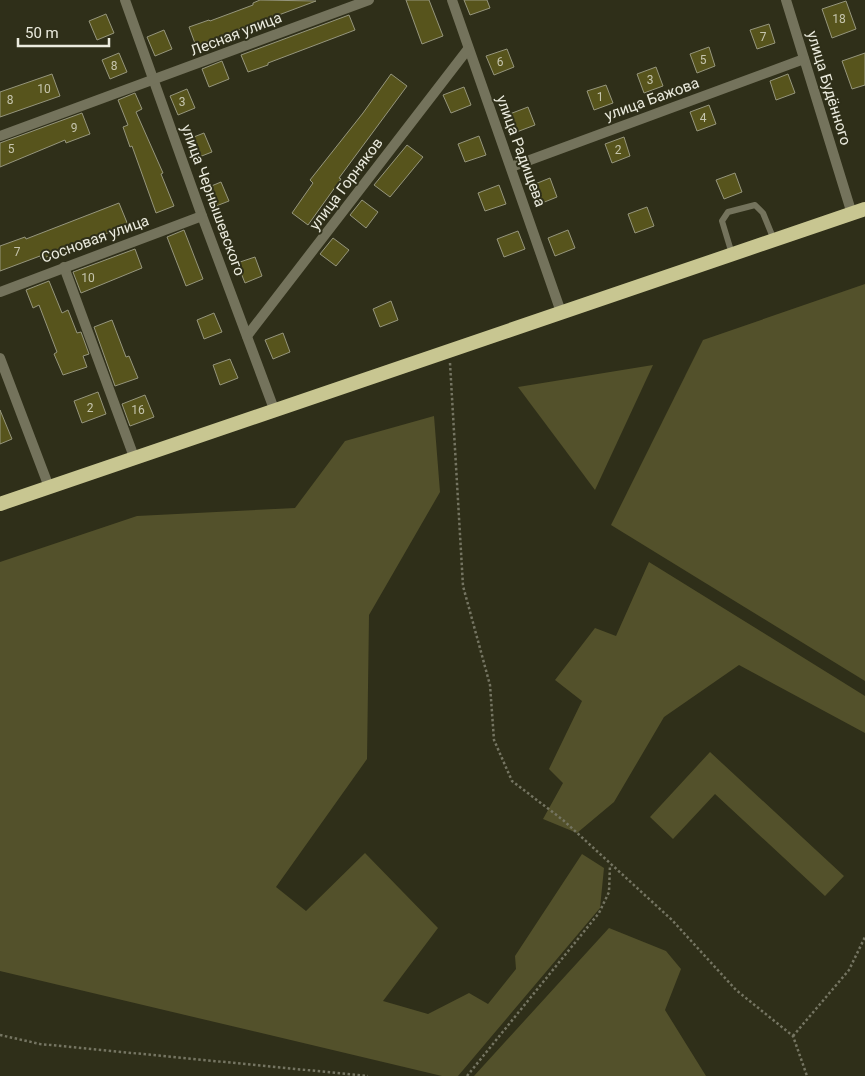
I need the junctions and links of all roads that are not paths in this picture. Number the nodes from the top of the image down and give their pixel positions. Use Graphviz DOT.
graph roads {
  1 [pos="125,0"];
  2 [pos="369,0"];
  3 [pos="452,0"];
  4 [pos="786,0"];
  5 [pos="468,49"];
  6 [pos="804,60"];
  7 [pos="154,81"];
  8 [pos="0,136"];
  9 [pos="511,167"];
  10 [pos="858,212"];
  11 [pos="202,216"];
  12 [pos="774,240"];
  13 [pos="732,255"];
  14 [pos="64,267"];
  15 [pos="0,292"];
  16 [pos="561,312"];
  17 [pos="248,336"];
  18 [pos="0,358"];
  19 [pos="274,409"];
  20 [pos="134,457"];
  21 [pos="49,487"];
  22 [pos="0,504"];
  1 -- 7 [label="street, улица Чернышевского"];
  2 -- 7 [label="street, Лесная улица"];
  3 -- 5 [label="street, улица Радищева"];
  4 -- 6 [label="street, улица Будённого"];
  5 -- 9 [label="street, улица Радищева"];
  5 -- 17 [label="street, улица Горняков"];
  6 -- 9 [label="street, улица Бажова"];
  6 -- 10 [label="street, улица Будённого"];
  7 -- 8 [label="street, Лесная улица"];
  7 -- 11 [label="street, улица Чернышевского"];
  9 -- 16 [label="street, улица Радищева"];
  10 -- 12 [label="highway"];
  11 -- 14 [label="street, Сосновая улица"];
  11 -- 17 [label="street, улица Чернышевского"];
  12 -- 13 [label="highway"];
  12 -- 13 [label="lane"];
  13 -- 16 [label="highway"];
  14 -- 15 [label="street, Сосновая улица"];
  14 -- 20 [label="street"];
  16 -- 19 [label="highway"];
  17 -- 19 [label="street, улица Чернышевского"];
  18 -- 21 [label="street"];
  19 -- 20 [label="highway"];
  20 -- 21 [label="highway"];
  21 -- 22 [label="highway"];
}
